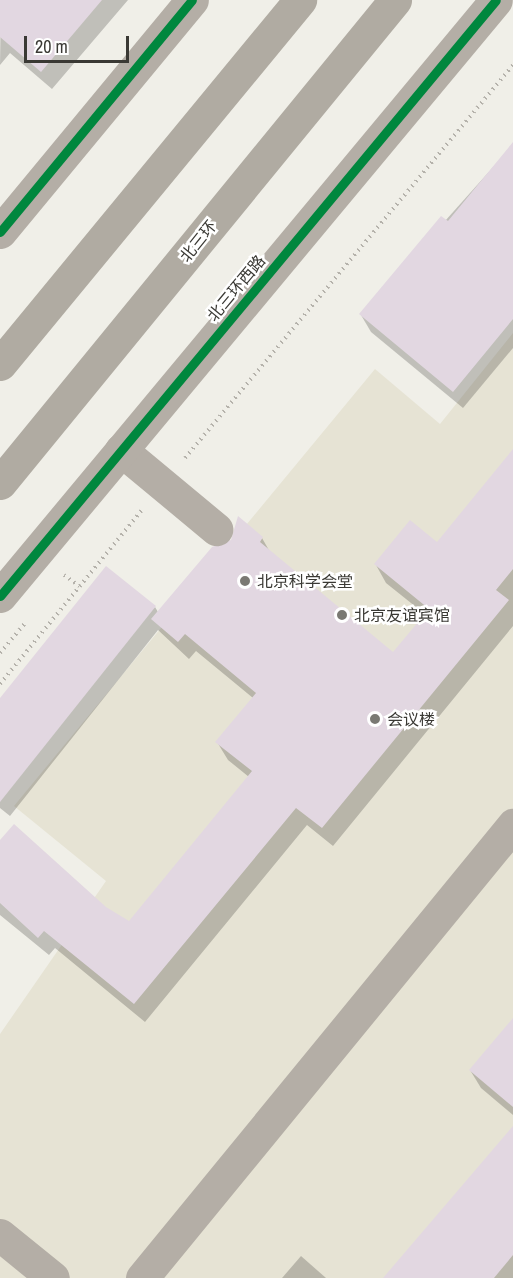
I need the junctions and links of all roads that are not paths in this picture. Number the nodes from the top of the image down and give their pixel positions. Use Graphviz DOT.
graph roads {
  1 [pos="192,0"];
  2 [pos="300,0"];
  3 [pos="395,0"];
  4 [pos="496,0"];
  5 [pos="0,232"];
  6 [pos="0,364"];
  7 [pos="122,450"];
  8 [pos="0,483"];
  9 [pos="216,529"];
  10 [pos="0,596"];
  11 [pos="513,825"];
  12 [pos="0,1235"];
  13 [pos="53,1278"];
  14 [pos="142,1278"];
  1 -- 5 [label="street"];
  2 -- 6 [label="highway"];
  3 -- 8 [label="highway, 北三环"];
  4 -- 7 [label="street, 北三环西路"];
  7 -- 9 [label="street"];
  7 -- 10 [label="street, 北三环西路"];
  11 -- 14 [label="street"];
  12 -- 13 [label="street"];
}
